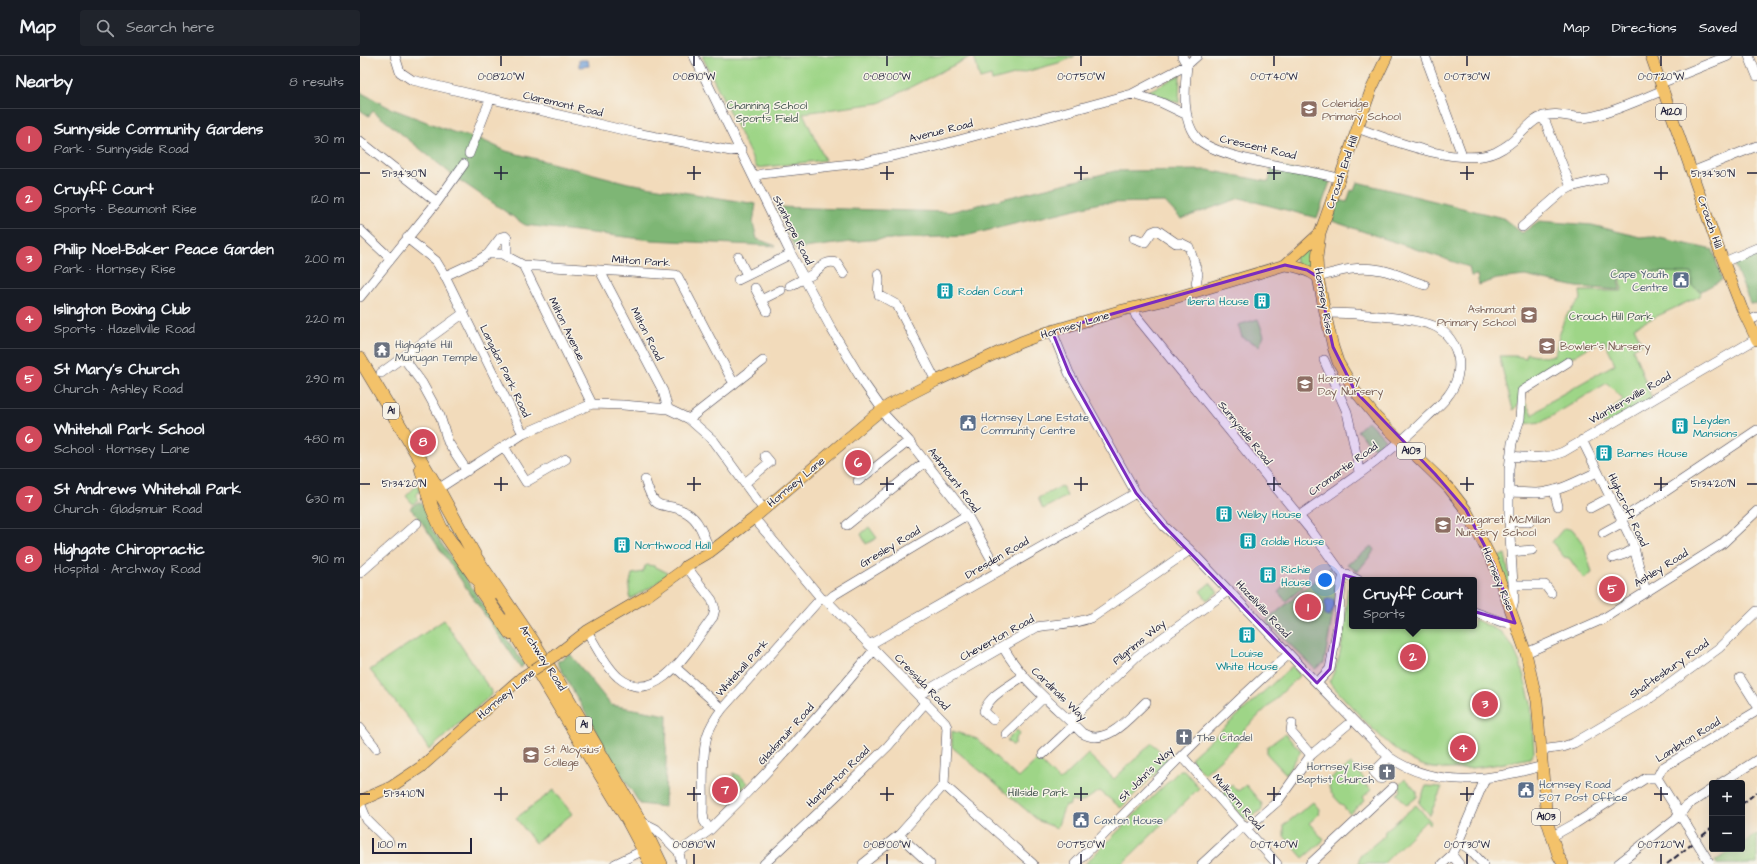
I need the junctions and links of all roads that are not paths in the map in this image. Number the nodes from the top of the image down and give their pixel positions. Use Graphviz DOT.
graph roads {
  1 [pos="395,56"];
  2 [pos="694,56"];
  3 [pos="1182,56"];
  4 [pos="1197,56"];
  5 [pos="1387,56"];
  6 [pos="1425,56"];
  7 [pos="1651,56"];
  8 [pos="1728,56"];
  9 [pos="1749,56"];
  10 [pos="1187,65"];
  11 [pos="1757,76"];
  12 [pos="1662,86"];
  13 [pos="1132,94"];
  14 [pos="490,100"];
  15 [pos="1187,115"];
  16 [pos="1543,116"];
  17 [pos="1357,128"];
  18 [pos="360,141"];
  19 [pos="1757,146"];
  20 [pos="741,149"];
  21 [pos="468,154"];
  22 [pos="1462,156"];
  23 [pos="464,164"];
  24 [pos="1692,172"];
  25 [pos="754,177"];
  26 [pos="1334,177"];
  27 [pos="1603,179"];
  28 [pos="1571,187"];
  29 [pos="437,202"];
  30 [pos="1522,227"];
  31 [pos="360,230"];
  32 [pos="1320,233"];
  33 [pos="407,238"];
  34 [pos="1134,238"];
  35 [pos="1318,244"];
  36 [pos="1757,248"];
  37 [pos="1300,251"];
  38 [pos="488,254"];
  39 [pos="791,254"];
  40 [pos="507,257"];
  41 [pos="738,257"];
  42 [pos="390,258"];
  43 [pos="1724,263"];
  44 [pos="522,265"];
  45 [pos="1285,265"];
  46 [pos="600,271"];
  47 [pos="844,274"];
  48 [pos="878,274"];
  49 [pos="747,275"];
  50 [pos="445,276"];
  51 [pos="1318,277"];
  52 [pos="805,278"];
  53 [pos="738,280"];
  54 [pos="1425,284"];
  55 [pos="790,286"];
  56 [pos="755,288"];
  57 [pos="781,290"];
  58 [pos="1200,290"];
  59 [pos="360,297"];
  60 [pos="761,300"];
  61 [pos="1133,308"];
  62 [pos="767,311"];
  63 [pos="464,313"];
  64 [pos="1325,313"];
  65 [pos="1752,319"];
  66 [pos="1052,331"];
  67 [pos="1757,339"];
  68 [pos="403,357"];
  69 [pos="1324,360"];
  70 [pos="763,362"];
  71 [pos="1568,362"];
  72 [pos="361,365"];
  73 [pos="381,373"];
  74 [pos="936,381"];
  75 [pos="734,384"];
  76 [pos="592,404"];
  77 [pos="668,409"];
  78 [pos="881,410"];
  79 [pos="689,419"];
  80 [pos="1757,430"];
  81 [pos="522,434"];
  82 [pos="1582,440"];
  83 [pos="909,441"];
  84 [pos="1402,442"];
  85 [pos="504,447"];
  86 [pos="1509,454"];
  87 [pos="765,456"];
  88 [pos="419,457"];
  89 [pos="566,459"];
  90 [pos="925,462"];
  91 [pos="466,471"];
  92 [pos="1597,472"];
  93 [pos="1359,473"];
  94 [pos="645,480"];
  95 [pos="858,481"];
  96 [pos="745,483"];
  97 [pos="438,489"];
  98 [pos="1554,490"];
  99 [pos="1508,492"];
  100 [pos="1136,493"];
  101 [pos="1611,498"];
  102 [pos="1558,506"];
  103 [pos="1590,508"];
  104 [pos="764,510"];
  105 [pos="1757,511"];
  106 [pos="967,515"];
  107 [pos="1299,516"];
  108 [pos="754,518"];
  109 [pos="1622,520"];
  110 [pos="1509,521"];
  111 [pos="1529,522"];
  112 [pos="417,523"];
  113 [pos="847,525"];
  114 [pos="1603,533"];
  115 [pos="1634,548"];
  116 [pos="1190,550"];
  117 [pos="1532,550"];
  118 [pos="710,552"];
  119 [pos="1511,552"];
  120 [pos="1613,558"];
  121 [pos="686,566"];
  122 [pos="998,571"];
  123 [pos="360,573"];
  124 [pos="1344,575"];
  125 [pos="1350,577"];
  126 [pos="1514,585"];
  127 [pos="1229,590"];
  128 [pos="1646,592"];
  129 [pos="1551,593"];
  130 [pos="824,600"];
  131 [pos="1757,611"];
  132 [pos="1511,612"];
  133 [pos="1477,613"];
  134 [pos="1516,623"];
  135 [pos="587,632"];
  136 [pos="1003,647"];
  137 [pos="872,648"];
  138 [pos="1526,653"];
  139 [pos="1289,654"];
  140 [pos="675,667"];
  141 [pos="1022,676"];
  142 [pos="1740,678"];
  143 [pos="1317,683"];
  144 [pos="1044,697"];
  145 [pos="922,699"];
  146 [pos="1146,702"];
  147 [pos="1757,705"];
  148 [pos="722,709"];
  149 [pos="1757,711"];
  150 [pos="992,720"];
  151 [pos="1072,723"];
  152 [pos="1292,723"];
  153 [pos="1347,725"];
  154 [pos="360,728"];
  155 [pos="1006,734"];
  156 [pos="376,748"];
  157 [pos="1541,750"];
  158 [pos="1043,754"];
  159 [pos="1311,755"];
  160 [pos="1182,756"];
  161 [pos="1389,757"];
  162 [pos="1757,760"];
  163 [pos="1543,766"];
  164 [pos="1657,778"];
  165 [pos="1381,779"];
  166 [pos="1485,779"];
  167 [pos="1726,780"];
  168 [pos="944,785"];
  169 [pos="1392,787"];
  170 [pos="1709,791"];
  171 [pos="360,802"];
  172 [pos="1680,815"];
  173 [pos="640,821"];
  174 [pos="1245,827"];
  175 [pos="710,830"];
  176 [pos="899,835"];
  177 [pos="1551,837"];
  178 [pos="389,842"];
  179 [pos="1458,842"];
  180 [pos="644,850"];
  181 [pos="679,852"];
  182 [pos="1452,855"];
  183 [pos="1709,863"];
  184 [pos="615,864"];
  185 [pos="651,864"];
  186 [pos="661,864"];
  187 [pos="680,864"];
  188 [pos="764,864"];
  189 [pos="863,864"];
  190 [pos="930,864"];
  191 [pos="1033,864"];
  192 [pos="1075,864"];
  193 [pos="1202,864"];
  194 [pos="1277,864"];
  195 [pos="1310,864"];
  196 [pos="1442,864"];
  197 [pos="1459,864"];
  198 [pos="1483,864"];
  199 [pos="1563,864"];
  200 [pos="1618,864"];
  1 -- 14 [label="street, Claremont Road"];
  2 -- 20 [label="street, Stanhope Road"];
  3 -- 10 [label="street"];
  4 -- 10 [label="street"];
  5 -- 17 [label="main road, Crouch End Hill / A103"];
  6 -- 22 [label="street"];
  7 -- 12 [label="main road, Crouch Hill / A1201"];
  8 -- 12 [label="street"];
  9 -- 11 [label="street"];
  10 -- 13 [label="street, Avenue Road"];
  10 -- 15 [label="street, Crescent Road"];
  12 -- 16 [label="street"];
  12 -- 24 [label="main road, Crouch Hill / A1201"];
  13 -- 15 [label="street"];
  13 -- 25 [label="street, Avenue Road"];
  14 -- 20 [label="street, Claremont Road"];
  14 -- 21 [label="street"];
  15 -- 26 [label="street, Crescent Road"];
  16 -- 22 [label="street"];
  16 -- 28 [label="street"];
  17 -- 22 [label="street"];
  17 -- 32 [label="main road, Crouch End Hill / A103"];
  18 -- 29 [label="street"];
  19 -- 24 [label="street"];
  20 -- 25 [label="street, Stanhope Road"];
  23 -- 29 [label="street"];
  24 -- 43 [label="main road, Crouch Hill / A1201"];
  25 -- 39 [label="street, Stanhope Road"];
  27 -- 28 [label="street"];
  28 -- 30 [label="street"];
  29 -- 33 [label="street"];
  31 -- 42 [label="street"];
  32 -- 35 [label="main road, Crouch End Hill / A103"];
  32 -- 37 [label="main road, Hornsey Lane"];
  33 -- 42 [label="street"];
  33 -- 50 [label="street, Langdon Park Road"];
  34 -- 58 [label="street"];
  35 -- 37 [label="main road, Hornsey Lane"];
  35 -- 51 [label="main road, Hornsey Rise / A103"];
  36 -- 43 [label="street"];
  37 -- 45 [label="main road, Hornsey Lane"];
  38 -- 40 [label="street, Milton Park"];
  38 -- 40 [label="street"];
  38 -- 50 [label="street"];
  39 -- 49 [label="street"];
  39 -- 52 [label="street, Stanhope Road"];
  40 -- 44 [label="street, Milton Park"];
  41 -- 49 [label="street"];
  42 -- 59 [label="street"];
  43 -- 65 [label="main road, Crouch Hill / A1201"];
  44 -- 46 [label="street, Milton Park"];
  44 -- 76 [label="street, Milton Avenue"];
  45 -- 51 [label="main road, Hornsey Lane"];
  45 -- 58 [label="main road, Hornsey Lane"];
  46 -- 75 [label="street, Milton Park"];
  46 -- 77 [label="street, Milton Road"];
  47 -- 52 [label="street"];
  48 -- 74 [label="street"];
  49 -- 53 [label="street"];
  50 -- 63 [label="street, Langdon Park Road"];
  51 -- 54 [label="street"];
  51 -- 64 [label="main road, Hornsey Rise / A103"];
  52 -- 55 [label="street"];
  52 -- 78 [label="street, Stanhope Road"];
  56 -- 60 [label="street"];
  57 -- 60 [label="street"];
  58 -- 61 [label="main road, Hornsey Lane"];
  60 -- 62 [label="street"];
  61 -- 66 [label="main road, Hornsey Lane"];
  61 -- 107 [label="street, Sunnyside Road"];
  63 -- 68 [label="street"];
  63 -- 81 [label="street, Langdon Park Road"];
  64 -- 84 [label="main road, Hornsey Rise / A103"];
  64 -- 84 [label="street, Cromartie Road"];
  65 -- 67 [label="main road, Crouch Hill / A1201"];
  66 -- 74 [label="main road, Hornsey Lane"];
  66 -- 100 [label="street, Hazellville Road"];
  67 -- 82 [label="street, Warltersville Road"];
  68 -- 73 [label="street"];
  68 -- 91 [label="street"];
  69 -- 93 [label="street"];
  70 -- 75 [label="street"];
  71 -- 86 [label="street"];
  72 -- 88 [label="highway, Archway Road / A1"];
  74 -- 78 [label="main road, Hornsey Lane"];
  75 -- 79 [label="street"];
  76 -- 77 [label="street"];
  76 -- 81 [label="street"];
  77 -- 79 [label="street"];
  78 -- 83 [label="street, Ashmount Road"];
  78 -- 104 [label="main road, Hornsey Lane"];
  79 -- 96 [label="street"];
  80 -- 109 [label="street"];
  81 -- 85 [label="street, Langdon Park Road"];
  82 -- 86 [label="street, Warltersville Road"];
  82 -- 92 [label="street, Highcroft Road"];
  83 -- 90 [label="street, Ashmount Road"];
  83 -- 95 [label="street"];
  84 -- 93 [label="street, Cromartie Road"];
  84 -- 132 [label="main road, Hornsey Rise / A103"];
  85 -- 89 [label="street"];
  85 -- 91 [label="street, Langdon Park Road"];
  86 -- 99 [label="street"];
  87 -- 96 [label="street"];
  88 -- 97 [label="highway, Archway Road / A1"];
  88 -- 180 [label="highway, Archway Road / A1"];
  90 -- 106 [label="street, Ashmount Road"];
  90 -- 113 [label="street"];
  91 -- 97 [label="street, Langdon Park Road"];
  92 -- 98 [label="street"];
  92 -- 101 [label="street, Highcroft Road"];
  93 -- 107 [label="street, Cromartie Road"];
  94 -- 118 [label="street"];
  96 -- 104 [label="street"];
  97 -- 173 [label="highway, Archway Road / A1"];
  98 -- 99 [label="street"];
  98 -- 102 [label="street"];
  99 -- 110 [label="street"];
  100 -- 116 [label="street, Hazellville Road"];
  100 -- 122 [label="street, Dresden Road"];
  101 -- 103 [label="street"];
  101 -- 109 [label="street, Highcroft Road"];
  104 -- 108 [label="main road, Hornsey Lane"];
  105 -- 128 [label="street, Ashley Road"];
  106 -- 122 [label="street, Ashmount Road"];
  106 -- 130 [label="street, Gresley Road"];
  107 -- 124 [label="street, Sunnyside Road"];
  108 -- 118 [label="main road, Hornsey Lane"];
  108 -- 130 [label="street"];
  109 -- 114 [label="street"];
  109 -- 115 [label="street, Highcroft Road"];
  110 -- 111 [label="street"];
  110 -- 119 [label="street"];
  112 -- 123 [label="street"];
  115 -- 120 [label="street"];
  115 -- 128 [label="street, Highcroft Road"];
  116 -- 127 [label="street, Hazellville Road"];
  116 -- 136 [label="street, Cheverton Road"];
  117 -- 119 [label="street"];
  118 -- 121 [label="main road, Hornsey Lane"];
  119 -- 126 [label="street"];
  121 -- 135 [label="main road, Hornsey Lane"];
  121 -- 140 [label="street"];
  122 -- 137 [label="street, Dresden Road"];
  124 -- 125 [label="street"];
  124 -- 143 [label="street"];
  126 -- 129 [label="street"];
  126 -- 132 [label="street"];
  127 -- 139 [label="street, Hazellville Road"];
  127 -- 151 [label="street, Pilgrims Way"];
  128 -- 138 [label="street, Ashley Road"];
  130 -- 137 [label="street, Cressida Road"];
  130 -- 148 [label="street, Whitehall Park"];
  131 -- 157 [label="street, Shaftesbury Road"];
  132 -- 134 [label="main road, Hornsey Rise / A103"];
  133 -- 134 [label="street"];
  134 -- 138 [label="main road, Hornsey Rise / A103"];
  135 -- 140 [label="street"];
  135 -- 171 [label="main road, Hornsey Lane, bridge"];
  136 -- 141 [label="street, Cardinals Way"];
  136 -- 145 [label="street, Cheverton Road"];
  137 -- 145 [label="street, Cressida Road"];
  137 -- 175 [label="street, Gladsmuir Road"];
  138 -- 157 [label="main road, Hornsey Rise / A103"];
  139 -- 143 [label="street, Hazellville Road"];
  139 -- 160 [label="street, St John's Way"];
  140 -- 148 [label="street"];
  141 -- 144 [label="street, Cardinals Way"];
  141 -- 150 [label="street"];
  142 -- 147 [label="street"];
  143 -- 161 [label="street, Hazellville Road"];
  144 -- 151 [label="street, Cardinals Way"];
  144 -- 155 [label="street"];
  145 -- 168 [label="street, Cressida Road"];
  145 -- 188 [label="street, Harberton Road"];
  146 -- 151 [label="street, Cardinals Way"];
  148 -- 175 [label="street, Whitehall Park"];
  149 -- 164 [label="street, Lambton Road"];
  151 -- 158 [label="street, Pilgrims Way"];
  152 -- 159 [label="street"];
  153 -- 159 [label="street"];
  154 -- 156 [label="street"];
  157 -- 163 [label="main road, A103"];
  159 -- 174 [label="street"];
  160 -- 174 [label="street, Mulkern Road"];
  160 -- 192 [label="street, St John's Way"];
  161 -- 165 [label="street"];
  161 -- 166 [label="street, Hazellville Road"];
  162 -- 167 [label="street"];
  163 -- 166 [label="street, Hazellville Road"];
  163 -- 177 [label="main road, A103"];
  164 -- 172 [label="street"];
  164 -- 177 [label="street, Lambton Road"];
  166 -- 179 [label="street"];
  168 -- 176 [label="street"];
  168 -- 191 [label="street"];
  169 -- 195 [label="street"];
  170 -- 172 [label="street"];
  171 -- 178 [label="street"];
  172 -- 183 [label="street, bridge"];
  172 -- 200 [label="street"];
  173 -- 181 [label="street"];
  173 -- 186 [label="highway, Archway Road / A1"];
  174 -- 193 [label="street"];
  174 -- 194 [label="street, Mulkern Road"];
  175 -- 181 [label="street"];
  176 -- 189 [label="street"];
  176 -- 190 [label="street"];
  177 -- 199 [label="main road, A103"];
  179 -- 182 [label="street"];
  179 -- 198 [label="street"];
  180 -- 184 [label="street"];
  180 -- 185 [label="highway, Archway Road / A1"];
  181 -- 187 [label="street"];
  182 -- 196 [label="street"];
  182 -- 197 [label="street"];
}
